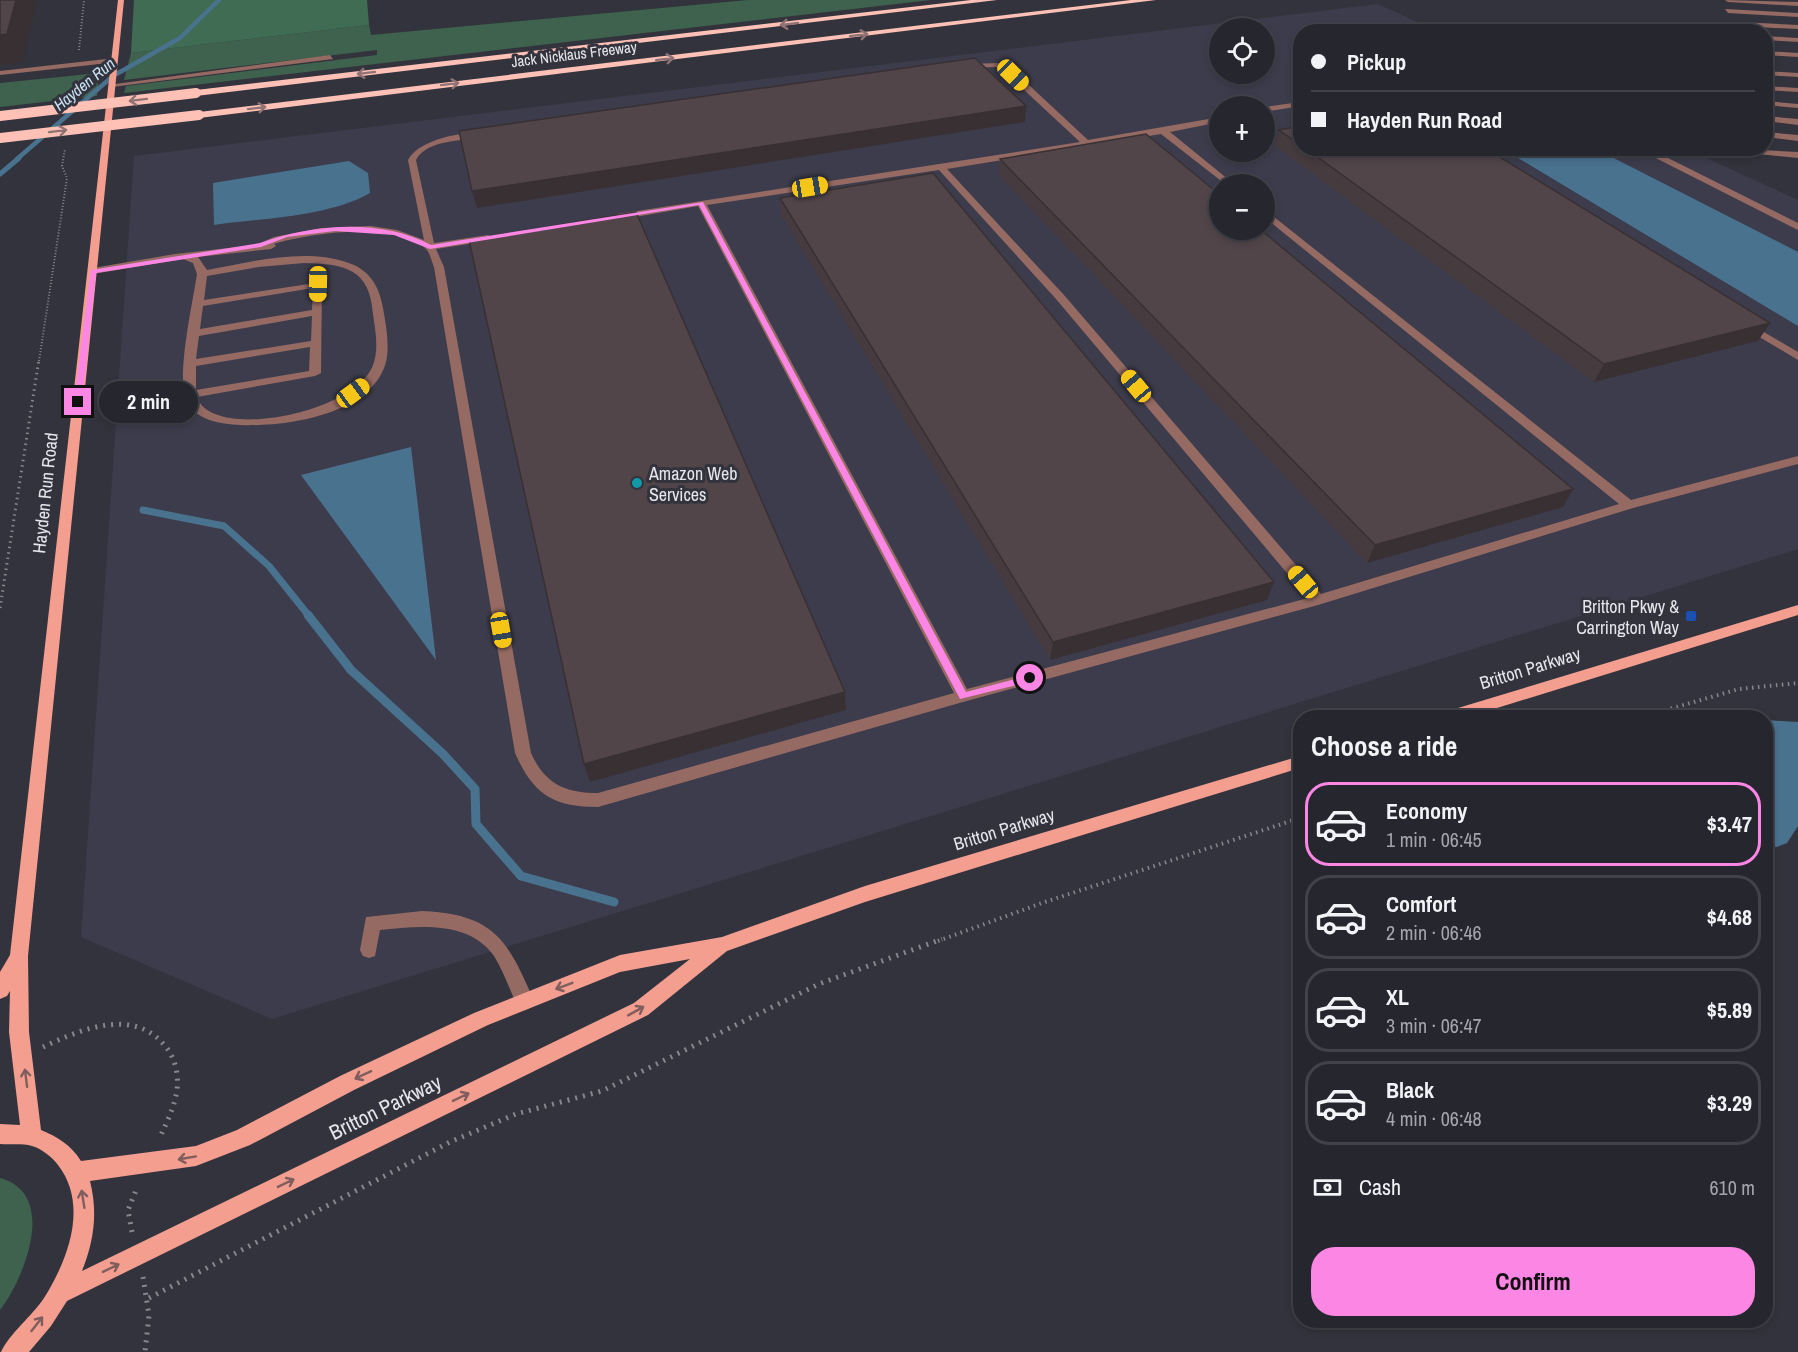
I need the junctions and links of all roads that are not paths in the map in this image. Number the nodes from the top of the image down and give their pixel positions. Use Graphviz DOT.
graph roads {
  1 [pos="121,0"];
  2 [pos="993,0"];
  3 [pos="1152,0"];
  4 [pos="1718,0"];
  5 [pos="1728,0"];
  6 [pos="1798,4"];
  7 [pos="1728,11"];
  8 [pos="1798,15"];
  9 [pos="1739,24"];
  10 [pos="1773,26"];
  11 [pos="1798,27"];
  12 [pos="1773,38"];
  13 [pos="1798,40"];
  14 [pos="1773,53"];
  15 [pos="1798,55"];
  16 [pos="330,57"];
  17 [pos="115,60"];
  18 [pos="951,68"];
  19 [pos="0,73"];
  20 [pos="1773,73"];
  21 [pos="1798,75"];
  22 [pos="112,85"];
  23 [pos="1773,88"];
  24 [pos="1798,90"];
  25 [pos="1773,104"];
  26 [pos="1293,105"];
  27 [pos="1798,106"];
  28 [pos="1275,108"];
  29 [pos="0,116"];
  30 [pos="1773,120"];
  31 [pos="1209,121"];
  32 [pos="1798,122"];
  33 [pos="1163,131"];
  34 [pos="493,133"];
  35 [pos="1773,136"];
  36 [pos="0,138"];
  37 [pos="1798,138"];
  38 [pos="1086,143"];
  39 [pos="1773,152"];
  40 [pos="1798,154"];
  41 [pos="1656,156"];
  42 [pos="941,167"];
  43 [pos="1217,174"];
  44 [pos="701,203"];
  45 [pos="607,219"];
  46 [pos="1275,221"];
  47 [pos="1798,227"];
  48 [pos="501,236"];
  49 [pos="430,247"];
  50 [pos="183,256"];
  51 [pos="93,271"];
  52 [pos="202,274"];
  53 [pos="198,304"];
  54 [pos="317,312"];
  55 [pos="1737,319"];
  56 [pos="195,333"];
  57 [pos="316,343"];
  58 [pos="1798,357"];
  59 [pos="192,363"];
  60 [pos="190,395"];
  61 [pos="1798,460"];
  62 [pos="1629,505"];
  63 [pos="1318,600"];
  64 [pos="1796,613"];
  65 [pos="963,696"];
  66 [pos="1471,710"];
  67 [pos="1293,764"];
  68 [pos="722,945"];
  69 [pos="369,950"];
  70 [pos="19,956"];
  71 [pos="0,990"];
  72 [pos="525,1001"];
  73 [pos="0,1134"];
  74 [pos="32,1136"];
  75 [pos="78,1172"];
  76 [pos="58,1294"];
  77 [pos="16,1350"];
  1 -- 17 [label="main road, Hayden Run Road"];
  2 -- 29 [label="highway, Jack Nicklaus Freeway, one-way, bridge"];
  36 -- 3 [label="highway, Jack Nicklaus Freeway, one-way, bridge"];
  4 -- 7 [label="lane"];
  5 -- 6 [label="lane"];
  7 -- 8 [label="lane"];
  7 -- 9 [label="lane"];
  10 -- 11 [label="lane"];
  12 -- 13 [label="lane"];
  14 -- 15 [label="lane"];
  16 -- 22 [label="lane"];
  17 -- 19 [label="lane"];
  17 -- 22 [label="main road, Hayden Run Road"];
  18 -- 38 [label="lane"];
  20 -- 21 [label="lane"];
  22 -- 51 [label="main road, Hayden Run Road"];
  23 -- 24 [label="lane"];
  25 -- 27 [label="lane"];
  26 -- 28 [label="lane"];
  30 -- 32 [label="lane"];
  31 -- 33 [label="lane"];
  33 -- 38 [label="lane"];
  33 -- 43 [label="lane"];
  34 -- 49 [label="lane"];
  35 -- 37 [label="lane"];
  38 -- 42 [label="lane"];
  39 -- 40 [label="lane"];
  41 -- 47 [label="lane"];
  42 -- 44 [label="lane"];
  42 -- 63 [label="lane"];
  44 -- 45 [label="lane"];
  44 -- 65 [label="lane"];
  46 -- 62 [label="lane"];
  48 -- 49 [label="lane"];
  49 -- 50 [label="lane"];
  49 -- 65 [label="lane"];
  50 -- 51 [label="lane"];
  50 -- 52 [label="lane"];
  51 -- 70 [label="main road, Hayden Run Road"];
  52 -- 53 [label="lane"];
  52 -- 60 [label="lane"];
  53 -- 54 [label="lane"];
  53 -- 56 [label="lane"];
  54 -- 56 [label="lane"];
  54 -- 57 [label="lane"];
  55 -- 58 [label="lane"];
  56 -- 59 [label="lane"];
  57 -- 59 [label="lane"];
  57 -- 60 [label="lane"];
  59 -- 60 [label="lane"];
  61 -- 62 [label="lane"];
  62 -- 63 [label="lane"];
  63 -- 65 [label="lane"];
  64 -- 66 [label="main road, Britton Parkway"];
  67 -- 68 [label="main road, Britton Parkway"];
  68 -- 72 [label="main road, Britton Parkway, one-way"];
  76 -- 68 [label="main road, Britton Parkway, one-way"];
  69 -- 72 [label="lane"];
  70 -- 71 [label="main road, Hayden Run Road"];
  74 -- 70 [label="main road, Hayden Run Road, one-way"];
  72 -- 75 [label="main road, Britton Parkway, one-way"];
  73 -- 74 [label="main road"];
  74 -- 75 [label="main road"];
  76 -- 75 [label="main road, one-way"];
  77 -- 76 [label="main road, one-way"];
}
